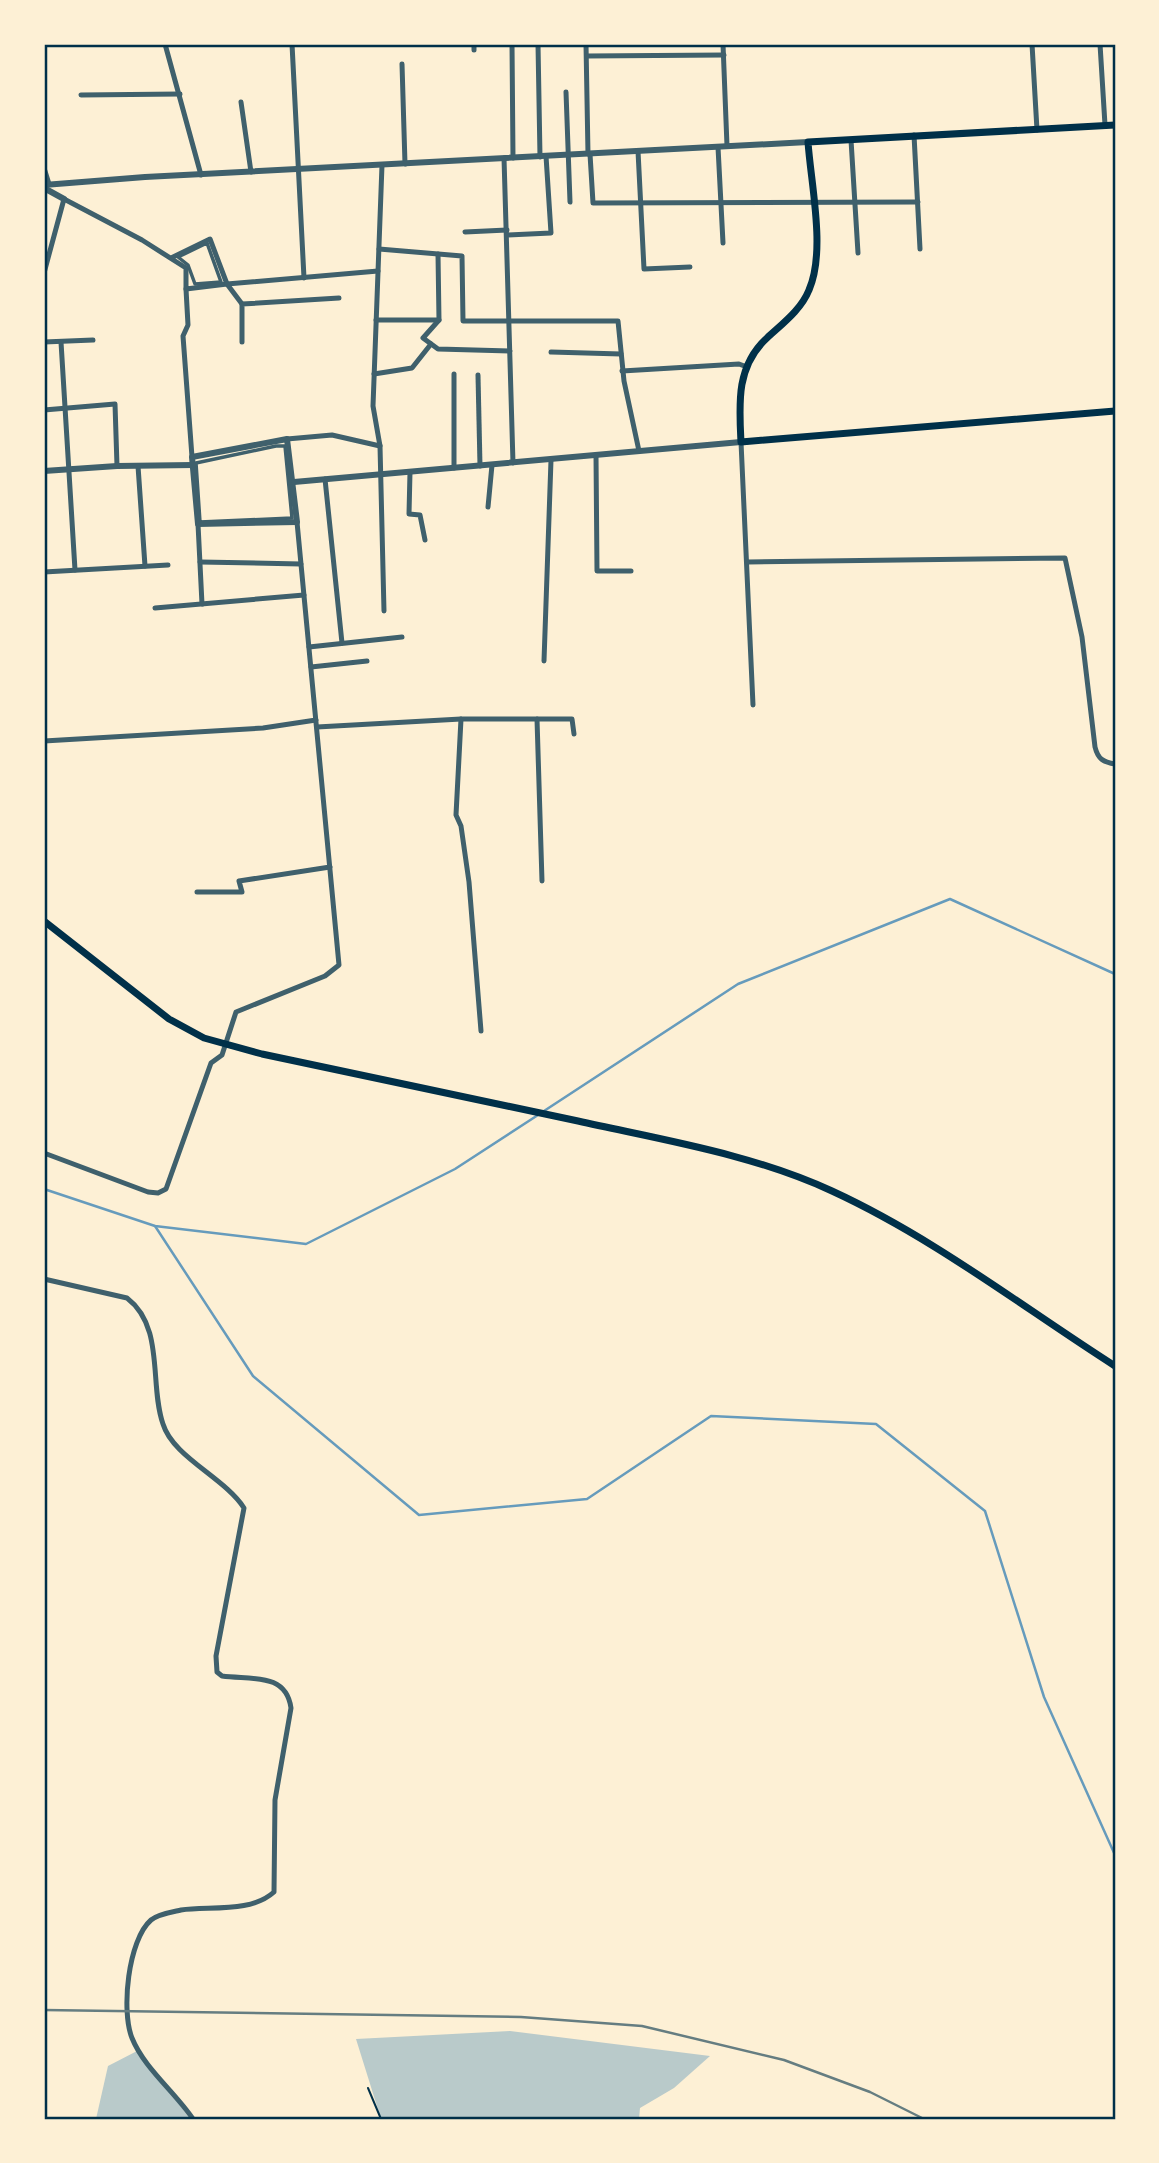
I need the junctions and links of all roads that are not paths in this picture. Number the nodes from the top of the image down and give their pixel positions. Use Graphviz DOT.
graph roads {
  1 [pos="165,44"];
  2 [pos="292,44"];
  3 [pos="512,44"];
  4 [pos="538,44"];
  5 [pos="586,44"];
  6 [pos="723,44"];
  7 [pos="1032,44"];
  8 [pos="1101,44"];
  9 [pos="724,55"];
  10 [pos="587,56"];
  11 [pos="402,64"];
  12 [pos="566,92"];
  13 [pos="180,94"];
  14 [pos="81,95"];
  15 [pos="241,102"];
  16 [pos="1105,125"];
  17 [pos="1115,125"];
  18 [pos="1037,130"];
  19 [pos="914,135"];
  20 [pos="851,140"];
  21 [pos="808,142"];
  22 [pos="727,146"];
  23 [pos="718,147"];
  24 [pos="638,151"];
  25 [pos="589,154"];
  26 [pos="567,155"];
  27 [pos="543,157"];
  28 [pos="505,158"];
  29 [pos="513,158"];
  30 [pos="405,164"];
  31 [pos="382,165"];
  32 [pos="44,168"];
  33 [pos="299,169"];
  34 [pos="251,172"];
  35 [pos="201,175"];
  36 [pos="45,186"];
  37 [pos="64,199"];
  38 [pos="855,201"];
  39 [pos="570,202"];
  40 [pos="640,202"];
  41 [pos="721,202"];
  42 [pos="813,202"];
  43 [pos="918,202"];
  44 [pos="465,232"];
  45 [pos="507,232"];
  46 [pos="723,243"];
  47 [pos="379,249"];
  48 [pos="920,249"];
  49 [pos="858,253"];
  50 [pos="438,254"];
  51 [pos="172,258"];
  52 [pos="690,267"];
  53 [pos="377,271"];
  54 [pos="44,273"];
  55 [pos="304,278"];
  56 [pos="195,284"];
  57 [pos="227,284"];
  58 [pos="186,289"];
  59 [pos="339,298"];
  60 [pos="242,304"];
  61 [pos="376,320"];
  62 [pos="439,320"];
  63 [pos="509,321"];
  64 [pos="93,340"];
  65 [pos="44,342"];
  66 [pos="61,342"];
  67 [pos="242,342"];
  68 [pos="431,344"];
  69 [pos="510,351"];
  70 [pos="551,352"];
  71 [pos="621,354"];
  72 [pos="747,367"];
  73 [pos="622,371"];
  74 [pos="374,374"];
  75 [pos="454,374"];
  76 [pos="478,375"];
  77 [pos="66,408"];
  78 [pos="44,410"];
  79 [pos="1115,411"];
  80 [pos="287,439"];
  81 [pos="741,442"];
  82 [pos="380,446"];
  83 [pos="639,451"];
  84 [pos="596,455"];
  85 [pos="551,460"];
  86 [pos="192,461"];
  87 [pos="513,463"];
  88 [pos="492,465"];
  89 [pos="117,466"];
  90 [pos="138,466"];
  91 [pos="480,466"];
  92 [pos="454,468"];
  93 [pos="70,469"];
  94 [pos="44,471"];
  95 [pos="410,472"];
  96 [pos="382,474"];
  97 [pos="325,479"];
  98 [pos="294,482"];
  99 [pos="488,507"];
  100 [pos="297,522"];
  101 [pos="199,523"];
  102 [pos="425,540"];
  103 [pos="200,562"];
  104 [pos="748,562"];
  105 [pos="301,564"];
  106 [pos="168,565"];
  107 [pos="145,566"];
  108 [pos="75,570"];
  109 [pos="631,571"];
  110 [pos="44,572"];
  111 [pos="304,595"];
  112 [pos="202,604"];
  113 [pos="155,608"];
  114 [pos="384,611"];
  115 [pos="402,637"];
  116 [pos="342,643"];
  117 [pos="309,647"];
  118 [pos="367,661"];
  119 [pos="544,661"];
  120 [pos="311,667"];
  121 [pos="752,705"];
  122 [pos="461,719"];
  123 [pos="537,719"];
  124 [pos="317,723"];
  125 [pos="574,734"];
  126 [pos="44,741"];
  127 [pos="1115,764"];
  128 [pos="330,867"];
  129 [pos="542,881"];
  130 [pos="197,892"];
  131 [pos="44,921"];
  132 [pos="481,1031"];
  133 [pos="224,1045"];
  134 [pos="44,1153"];
  135 [pos="44,1279"];
  136 [pos="1115,1366"];
  137 [pos="193,2119"];
  1 -- 13 [label="street"];
  2 -- 33 [label="street"];
  3 -- 29 [label="street"];
  4 -- 27 [label="street"];
  5 -- 10 [label="street"];
  6 -- 9 [label="street"];
  7 -- 18 [label="street"];
  8 -- 16 [label="street"];
  9 -- 10 [label="street"];
  9 -- 22 [label="street"];
  10 -- 25 [label="street"];
  11 -- 30 [label="street"];
  12 -- 26 [label="street"];
  13 -- 14 [label="street"];
  13 -- 35 [label="street"];
  15 -- 34 [label="street"];
  16 -- 17 [label="main road"];
  16 -- 18 [label="main road"];
  18 -- 19 [label="main road"];
  19 -- 20 [label="main road"];
  19 -- 43 [label="street"];
  20 -- 21 [label="main road"];
  20 -- 38 [label="street"];
  21 -- 22 [label="street"];
  21 -- 42 [label="main road"];
  22 -- 23 [label="street"];
  23 -- 24 [label="street"];
  23 -- 41 [label="street"];
  24 -- 25 [label="street"];
  24 -- 40 [label="street"];
  25 -- 26 [label="street"];
  25 -- 40 [label="street"];
  26 -- 27 [label="street"];
  26 -- 39 [label="street"];
  27 -- 29 [label="street"];
  27 -- 45 [label="street"];
  28 -- 29 [label="street"];
  28 -- 30 [label="street"];
  28 -- 45 [label="street"];
  30 -- 31 [label="street"];
  31 -- 33 [label="street"];
  31 -- 47 [label="street"];
  32 -- 36 [label="street"];
  33 -- 34 [label="street"];
  33 -- 55 [label="street"];
  34 -- 35 [label="street"];
  35 -- 36 [label="street"];
  36 -- 37 [label="street"];
  37 -- 51 [label="street"];
  37 -- 54 [label="street"];
  38 -- 42 [label="street"];
  38 -- 43 [label="street"];
  38 -- 49 [label="street"];
  40 -- 41 [label="street"];
  40 -- 52 [label="street"];
  41 -- 42 [label="street"];
  41 -- 46 [label="street"];
  42 -- 72 [label="main road"];
  43 -- 48 [label="street"];
  44 -- 45 [label="street"];
  45 -- 63 [label="street"];
  47 -- 50 [label="street"];
  47 -- 53 [label="street"];
  50 -- 62 [label="street"];
  50 -- 63 [label="street"];
  51 -- 57 [label="street"];
  51 -- 58 [label="street"];
  53 -- 55 [label="street"];
  53 -- 61 [label="street"];
  55 -- 57 [label="street"];
  56 -- 56 [label="street"];
  57 -- 58 [label="street"];
  57 -- 60 [label="street"];
  58 -- 86 [label="street"];
  59 -- 60 [label="street"];
  60 -- 67 [label="street"];
  61 -- 62 [label="street"];
  61 -- 74 [label="street"];
  62 -- 68 [label="street"];
  63 -- 69 [label="street"];
  63 -- 71 [label="street"];
  64 -- 66 [label="street"];
  65 -- 66 [label="street"];
  66 -- 77 [label="street"];
  68 -- 69 [label="street"];
  68 -- 74 [label="street"];
  69 -- 87 [label="street"];
  70 -- 71 [label="street"];
  71 -- 73 [label="street"];
  72 -- 73 [label="street"];
  72 -- 81 [label="main road"];
  73 -- 83 [label="street"];
  74 -- 82 [label="street"];
  75 -- 92 [label="street"];
  76 -- 91 [label="street"];
  77 -- 78 [label="street"];
  77 -- 89 [label="street"];
  77 -- 93 [label="street"];
  79 -- 81 [label="main road"];
  80 -- 82 [label="street"];
  80 -- 86 [label="street"];
  80 -- 98 [label="street"];
  81 -- 83 [label="street"];
  81 -- 104 [label="street"];
  82 -- 96 [label="street"];
  83 -- 84 [label="street"];
  84 -- 85 [label="street"];
  84 -- 109 [label="street"];
  85 -- 87 [label="street"];
  85 -- 119 [label="street"];
  86 -- 90 [label="street"];
  86 -- 101 [label="street"];
  87 -- 88 [label="street"];
  88 -- 91 [label="street"];
  88 -- 99 [label="street"];
  89 -- 90 [label="street"];
  89 -- 93 [label="street"];
  90 -- 107 [label="street"];
  91 -- 92 [label="street"];
  92 -- 95 [label="street"];
  93 -- 94 [label="street"];
  93 -- 108 [label="street"];
  95 -- 96 [label="street"];
  95 -- 102 [label="street"];
  96 -- 97 [label="street"];
  96 -- 114 [label="street"];
  97 -- 98 [label="street"];
  97 -- 116 [label="street"];
  98 -- 100 [label="street"];
  100 -- 101 [label="street"];
  100 -- 105 [label="street"];
  101 -- 101 [label="street"];
  101 -- 103 [label="street"];
  103 -- 105 [label="street"];
  103 -- 112 [label="street"];
  104 -- 121 [label="street"];
  104 -- 127 [label="street"];
  105 -- 111 [label="street"];
  106 -- 107 [label="street"];
  107 -- 108 [label="street"];
  108 -- 110 [label="street"];
  111 -- 112 [label="street"];
  111 -- 117 [label="street"];
  112 -- 113 [label="street"];
  115 -- 116 [label="street"];
  116 -- 117 [label="street"];
  117 -- 120 [label="street"];
  118 -- 120 [label="street"];
  120 -- 124 [label="street"];
  122 -- 123 [label="street"];
  122 -- 124 [label="street"];
  122 -- 132 [label="street"];
  123 -- 125 [label="street"];
  123 -- 129 [label="street"];
  124 -- 126 [label="street"];
  124 -- 128 [label="street"];
  128 -- 130 [label="street"];
  128 -- 133 [label="street"];
  131 -- 133 [label="main road"];
  133 -- 134 [label="street"];
  133 -- 136 [label="main road"];
  135 -- 137 [label="street"];
}
